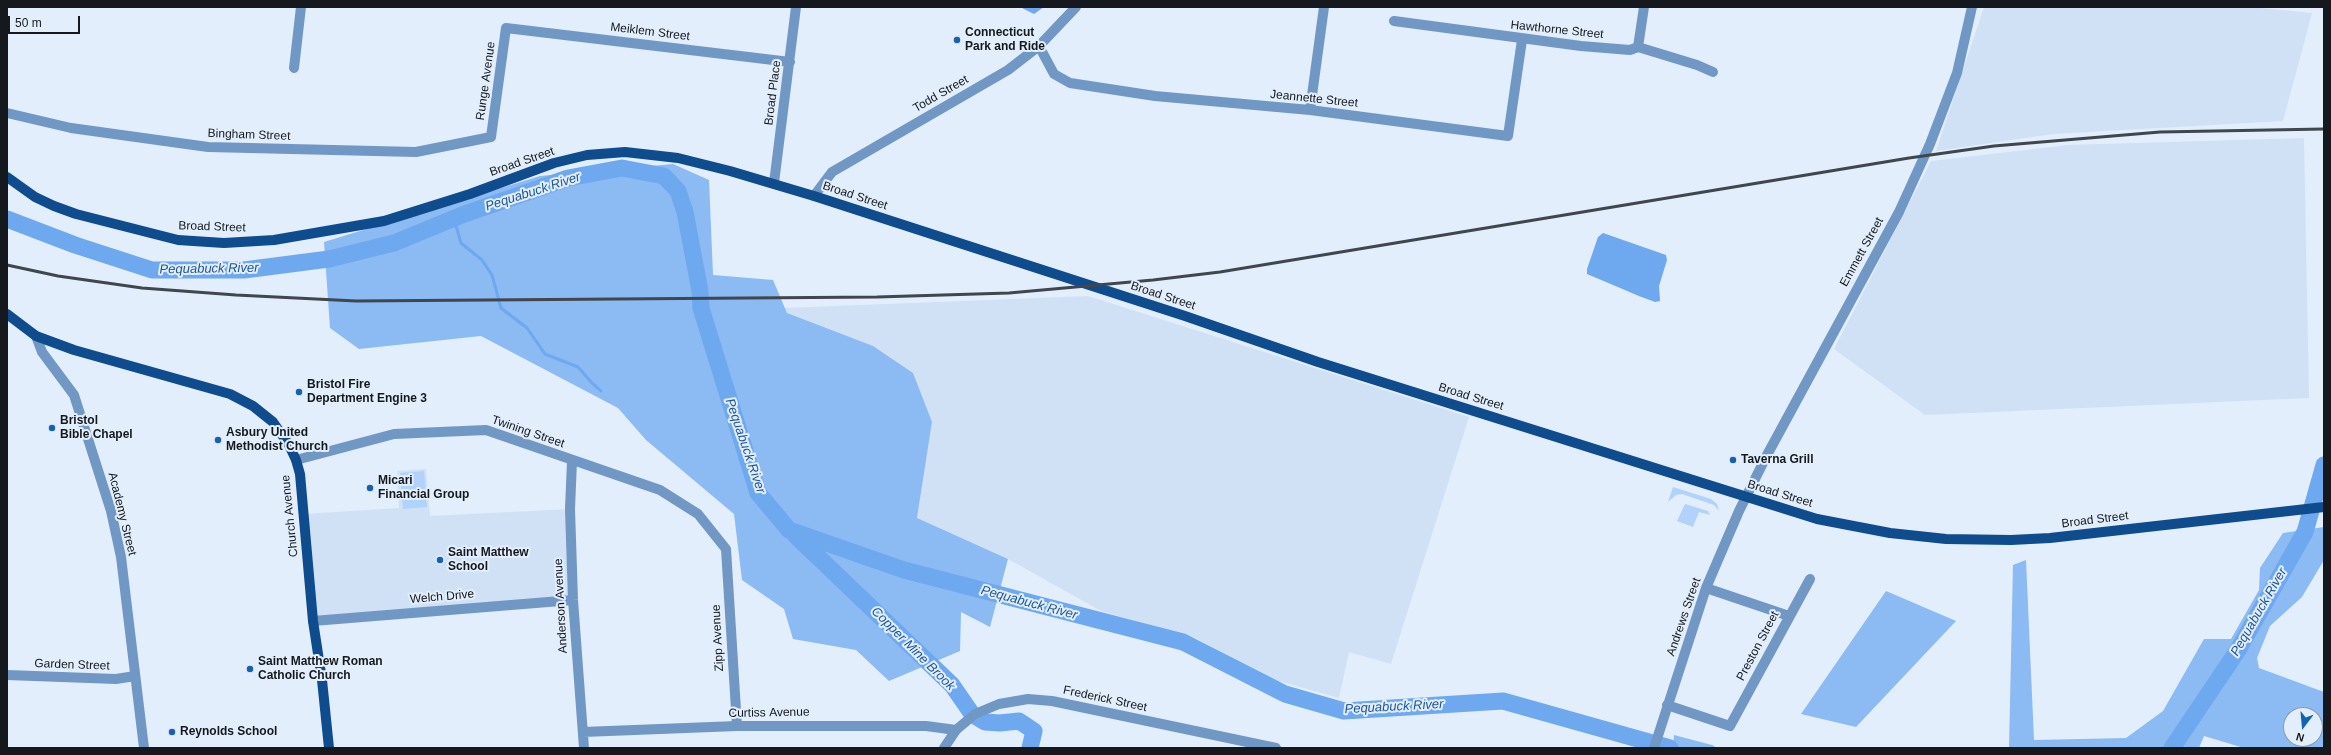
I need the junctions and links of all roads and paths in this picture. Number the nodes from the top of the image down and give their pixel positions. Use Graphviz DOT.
graph roads {
  1 [pos="301,7"];
  2 [pos="796,7"];
  3 [pos="1076,7"];
  4 [pos="1324,7"];
  5 [pos="1644,7"];
  6 [pos="1972,7"];
  7 [pos="1394,21"];
  8 [pos="506,28"];
  9 [pos="1522,40"];
  10 [pos="1039,46"];
  11 [pos="1638,48"];
  12 [pos="790,62"];
  13 [pos="294,68"];
  14 [pos="1713,72"];
  15 [pos="1310,110"];
  16 [pos="7,113"];
  17 [pos="491,137"];
  18 [pos="7,177"];
  19 [pos="774,183"];
  20 [pos="814,196"];
  21 [pos="7,314"];
  22 [pos="36,336"];
  23 [pos="296,460"];
  24 [pos="572,461"];
  25 [pos="1747,497"];
  26 [pos="2324,507"];
  27 [pos="726,549"];
  28 [pos="1810,579"];
  29 [pos="1706,588"];
  30 [pos="573,600"];
  31 [pos="1789,616"];
  32 [pos="313,621"];
  33 [pos="7,675"];
  34 [pos="135,676"];
  35 [pos="1667,705"];
  36 [pos="736,726"];
  37 [pos="956,730"];
  38 [pos="583,732"];
  39 [pos="144,748"];
  40 [pos="329,748"];
  41 [pos="584,748"];
  42 [pos="944,748"];
  43 [pos="1276,748"];
  44 [pos="1654,748"];
  1 -- 13 [label="street"];
  2 -- 12 [label="street, Broad Place"];
  3 -- 10 [label="street, Todd Street"];
  4 -- 15 [label="street"];
  5 -- 11 [label="street"];
  6 -- 25 [label="street, Emmett Street"];
  7 -- 9 [label="street, Hawthorne Street"];
  8 -- 12 [label="street, Meiklem Street"];
  8 -- 17 [label="street, Runge Avenue"];
  9 -- 11 [label="street, Hawthorne Street"];
  9 -- 15 [label="street, Jeannette Street"];
  10 -- 15 [label="street, Jeannette Street"];
  10 -- 20 [label="street, Todd Street"];
  11 -- 14 [label="street, Hawthorne Street"];
  12 -- 19 [label="street, Broad Place"];
  16 -- 17 [label="street, Bingham Street"];
  18 -- 19 [label="main road, Broad Street"];
  19 -- 20 [label="main road, Broad Street"];
  20 -- 25 [label="main road, Broad Street"];
  21 -- 22 [label="main road, Academy Street"];
  22 -- 23 [label="main road, Church Avenue"];
  22 -- 34 [label="street, Academy Street"];
  23 -- 24 [label="street, Twining Street"];
  23 -- 32 [label="main road, Church Avenue"];
  24 -- 27 [label="street, Twining Street"];
  24 -- 30 [label="street, Anderson Avenue"];
  25 -- 26 [label="main road, Broad Street"];
  25 -- 29 [label="street, Andrews Street"];
  27 -- 36 [label="street, Zipp Avenue"];
  28 -- 31 [label="street, Preston Street"];
  29 -- 31 [label="street"];
  29 -- 35 [label="street, Andrews Street"];
  30 -- 32 [label="street, Welch Drive"];
  30 -- 38 [label="street, Anderson Avenue"];
  31 -- 35 [label="street, Preston Street"];
  32 -- 40 [label="main road, Church Avenue"];
  33 -- 34 [label="street, Garden Street"];
  34 -- 39 [label="street, Academy Street"];
  35 -- 44 [label="street, Andrews Street"];
  36 -- 37 [label="street, Curtiss Avenue"];
  36 -- 38 [label="street, Curtiss Avenue"];
  37 -- 42 [label="street, Frederick Street"];
  37 -- 43 [label="street, Frederick Street"];
  38 -- 41 [label="street, Anderson Avenue"];
}
